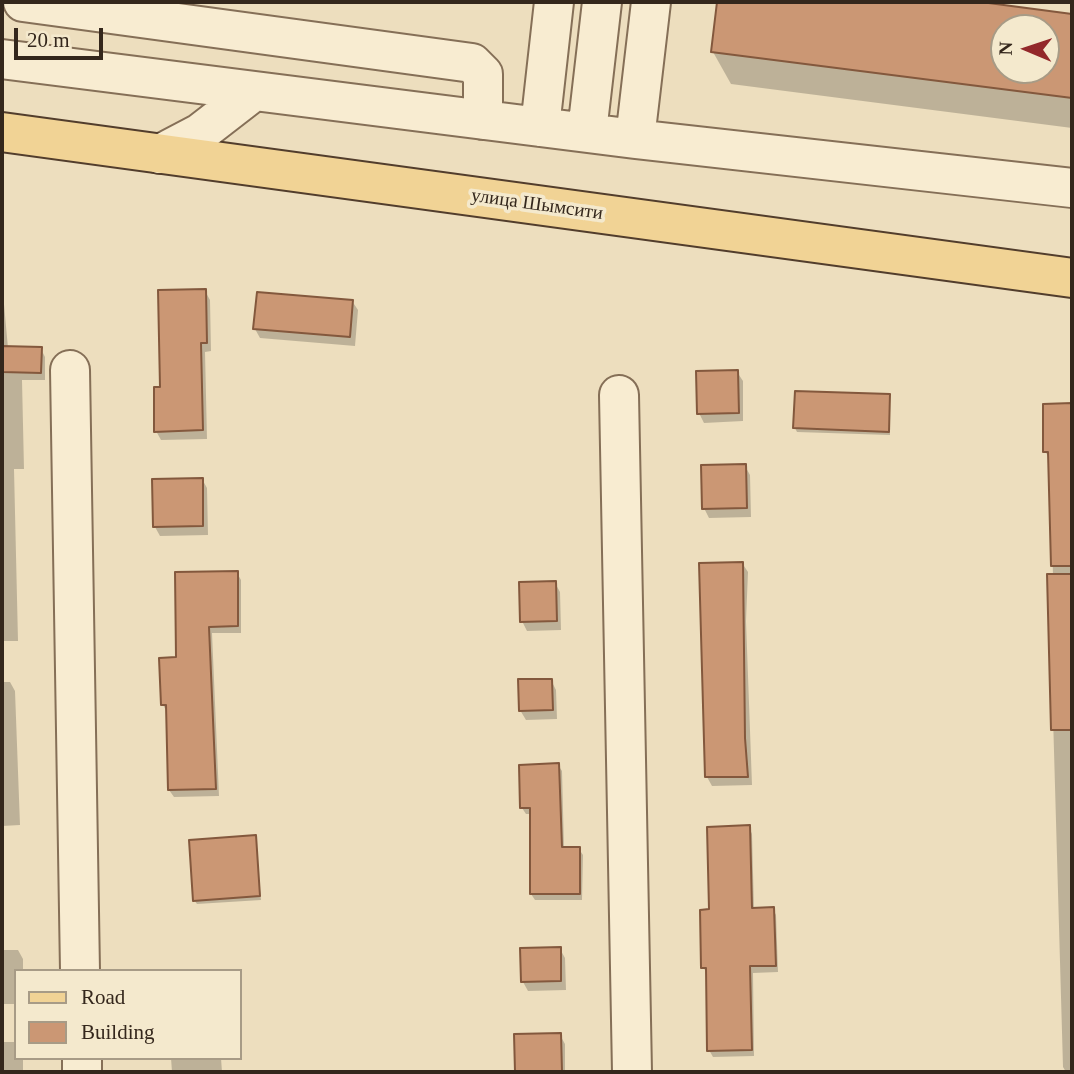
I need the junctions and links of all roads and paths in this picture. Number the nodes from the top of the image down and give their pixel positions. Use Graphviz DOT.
graph roads {
  1 [pos="23,2"];
  2 [pos="554,2"];
  3 [pos="602,2"];
  4 [pos="651,2"];
  5 [pos="2,59"];
  6 [pos="253,92"];
  7 [pos="483,120"];
  8 [pos="540,127"];
  9 [pos="2,132"];
  10 [pos="587,132"];
  11 [pos="635,139"];
  12 [pos="160,154"];
  13 [pos="1072,188"];
  14 [pos="1072,278"];
  15 [pos="70,369"];
  16 [pos="619,395"];
  17 [pos="80,969"];
  18 [pos="632,1072"];
  1 -- 7 [label="street"];
  2 -- 8 [label="street"];
  3 -- 10 [label="street"];
  4 -- 11 [label="street"];
  5 -- 6 [label="street"];
  6 -- 7 [label="street"];
  6 -- 12 [label="street"];
  7 -- 8 [label="street"];
  8 -- 10 [label="street"];
  9 -- 12 [label="main road, улица Шымсити"];
  10 -- 11 [label="street"];
  11 -- 13 [label="street"];
  12 -- 14 [label="main road, улица Шымсити"];
  15 -- 17 [label="street"];
  16 -- 18 [label="street"];
}
